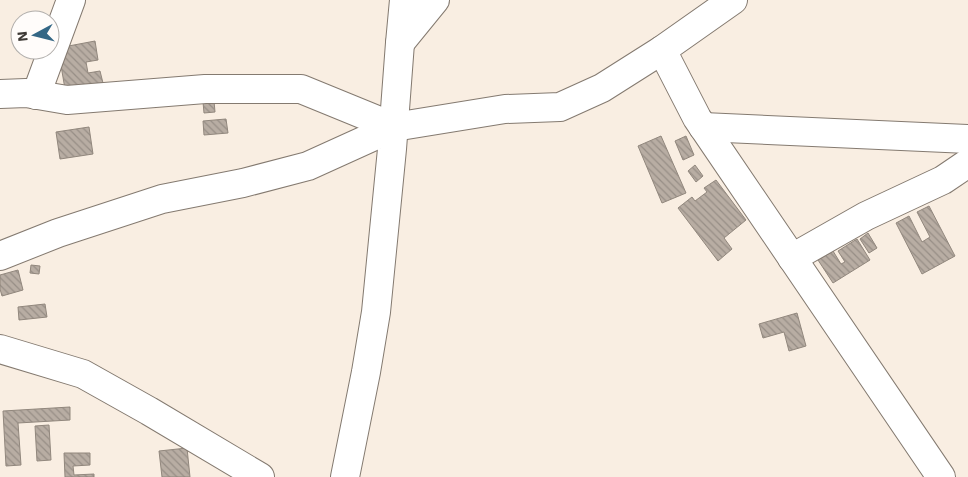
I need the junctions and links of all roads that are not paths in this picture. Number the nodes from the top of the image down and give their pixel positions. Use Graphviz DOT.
graph roads {
  1 [pos="71,0"];
  2 [pos="404,0"];
  3 [pos="435,0"];
  4 [pos="733,0"];
  5 [pos="400,42"];
  6 [pos="662,50"];
  7 [pos="0,94"];
  8 [pos="36,95"];
  9 [pos="394,127"];
  10 [pos="704,127"];
  11 [pos="968,139"];
  12 [pos="968,163"];
  13 [pos="0,256"];
  14 [pos="792,258"];
  15 [pos="0,349"];
  16 [pos="260,477"];
  17 [pos="345,477"];
  18 [pos="941,477"];
  1 -- 8 [label="street"];
  2 -- 5 [label="street"];
  3 -- 5 [label="street"];
  4 -- 6 [label="street"];
  5 -- 9 [label="street"];
  6 -- 9 [label="street"];
  6 -- 10 [label="street"];
  7 -- 8 [label="street"];
  8 -- 9 [label="street"];
  9 -- 13 [label="street"];
  9 -- 17 [label="street"];
  10 -- 11 [label="street"];
  10 -- 14 [label="street"];
  12 -- 14 [label="street"];
  14 -- 18 [label="street"];
  15 -- 16 [label="street"];
}
